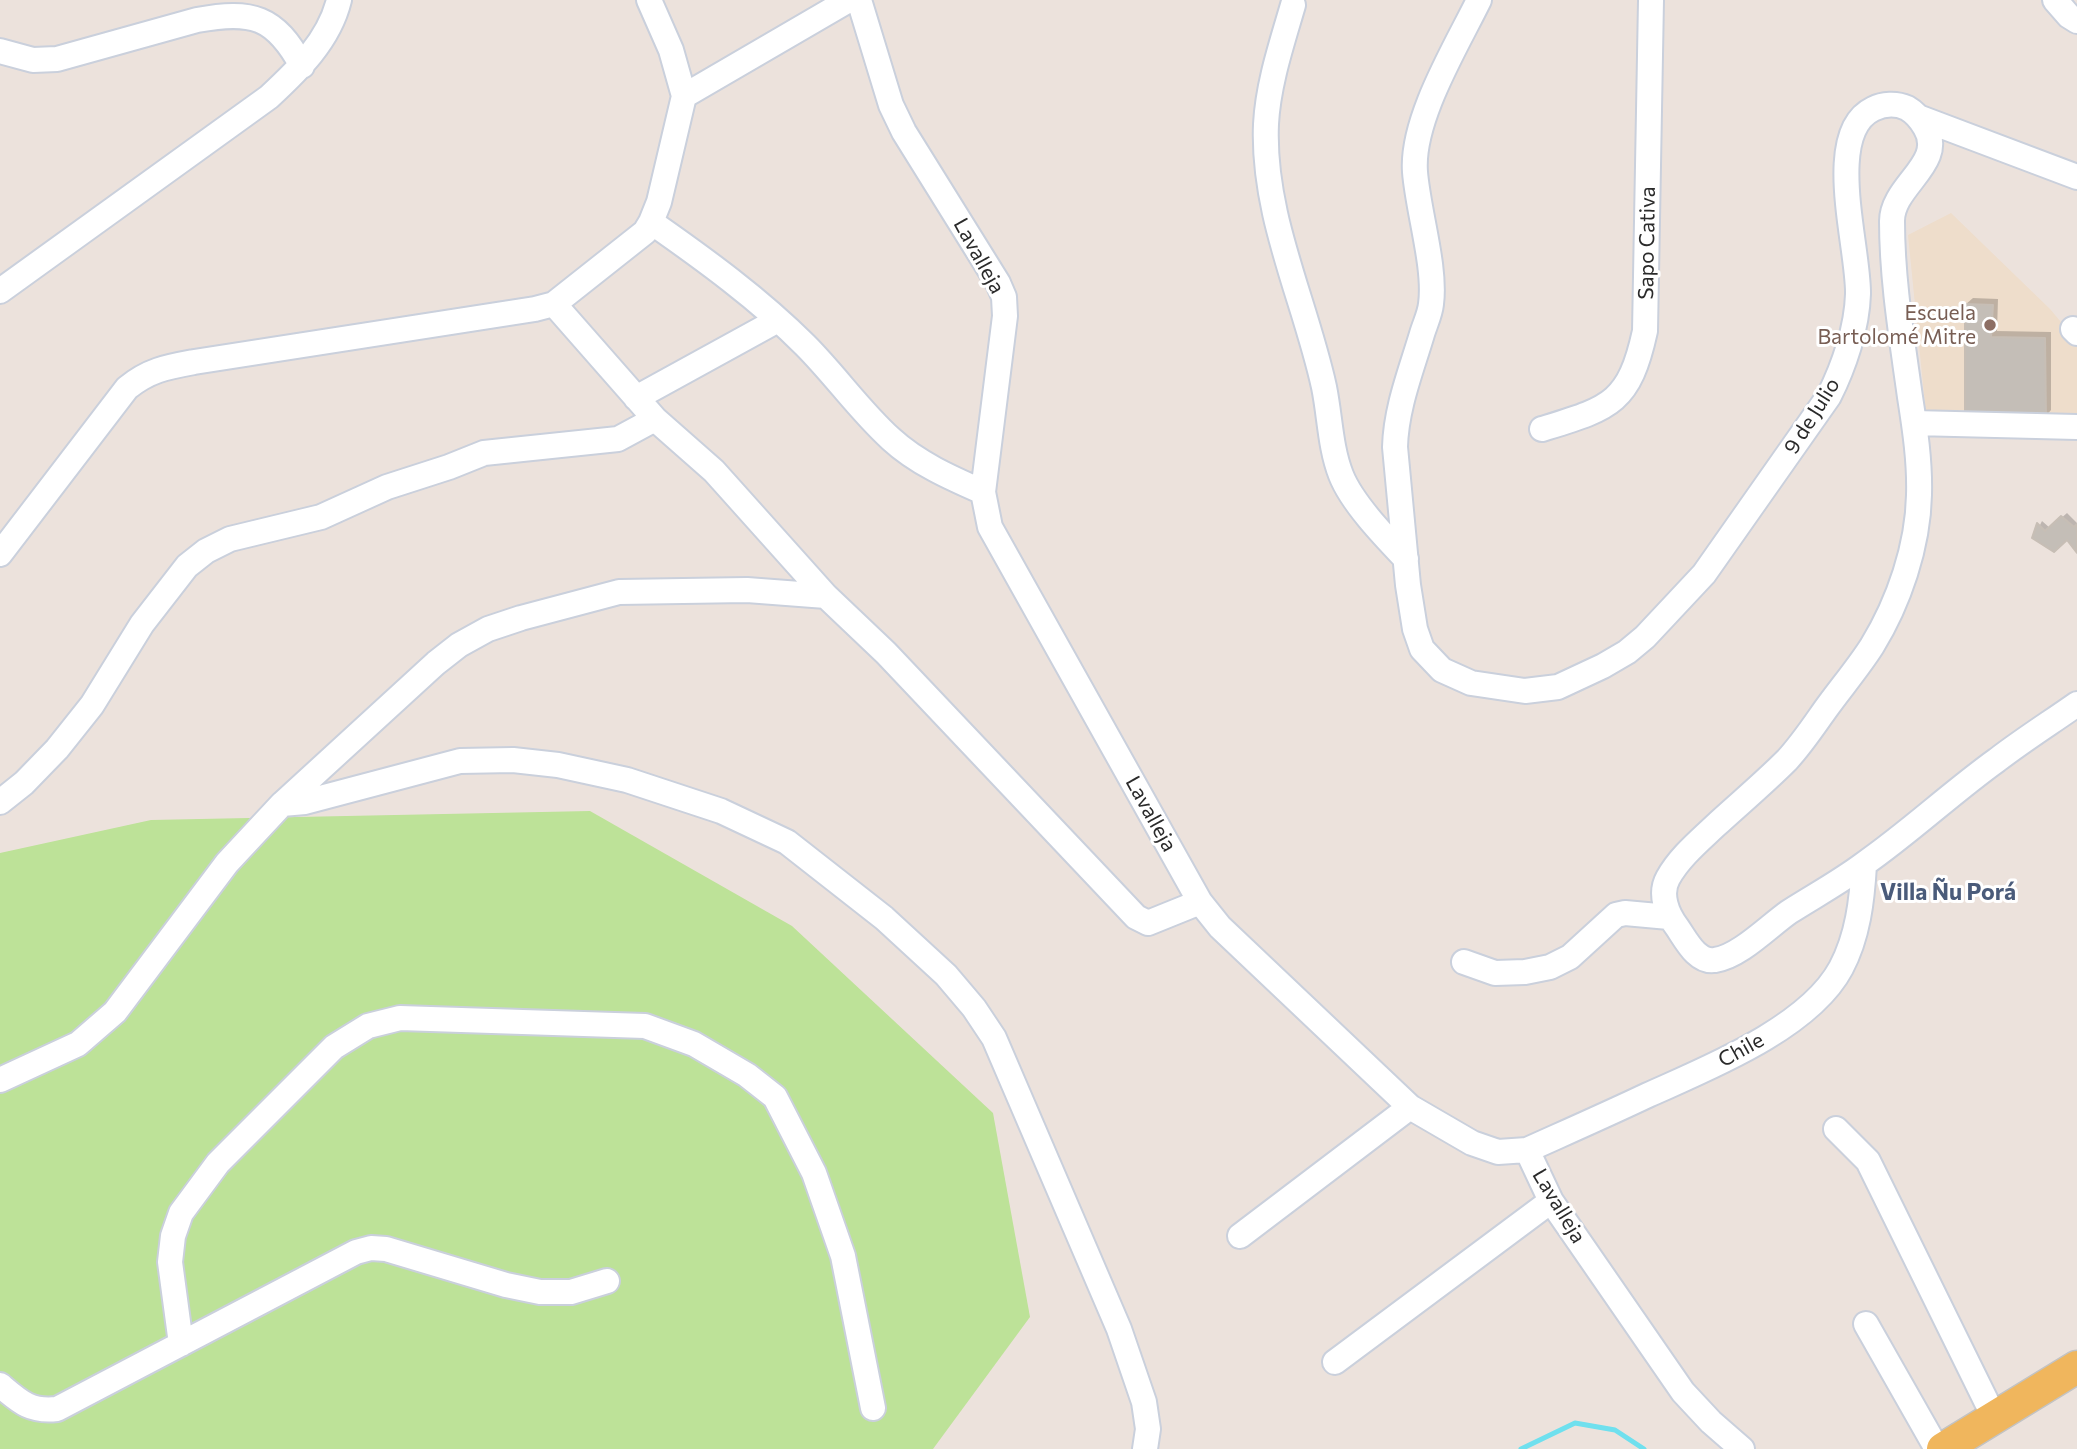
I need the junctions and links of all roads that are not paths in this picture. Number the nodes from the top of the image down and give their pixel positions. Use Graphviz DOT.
graph roads {
  1 [pos="339,0"];
  2 [pos="649,0"];
  3 [pos="849,0"];
  4 [pos="859,0"];
  5 [pos="1479,0"];
  6 [pos="1651,0"];
  7 [pos="2055,0"];
  8 [pos="1293,5"];
  9 [pos="2077,21"];
  10 [pos="0,51"];
  11 [pos="302,66"];
  12 [pos="684,96"];
  13 [pos="1918,117"];
  14 [pos="2077,177"];
  15 [pos="652,222"];
  16 [pos="0,291"];
  17 [pos="554,304"];
  18 [pos="778,320"];
  19 [pos="636,398"];
  20 [pos="655,419"];
  21 [pos="1914,423"];
  22 [pos="2077,427"];
  23 [pos="1542,429"];
  24 [pos="983,492"];
  25 [pos="0,554"];
  26 [pos="1406,559"];
  27 [pos="826,596"];
  28 [pos="2077,704"];
  29 [pos="0,802"];
  30 [pos="282,804"];
  31 [pos="1864,865"];
  32 [pos="1200,902"];
  33 [pos="1669,917"];
  34 [pos="1464,962"];
  35 [pos="0,1080"];
  36 [pos="1410,1107"];
  37 [pos="1836,1129"];
  38 [pos="1527,1150"];
  39 [pos="1551,1201"];
  40 [pos="1240,1236"];
  41 [pos="607,1281"];
  42 [pos="1866,1324"];
  43 [pos="181,1344"];
  44 [pos="1335,1362"];
  45 [pos="2077,1367"];
  46 [pos="0,1385"];
  47 [pos="873,1408"];
  48 [pos="1994,1417"];
  49 [pos="1144,1449"];
  50 [pos="1742,1449"];
  51 [pos="1937,1449"];
  52 [pos="1943,1449"];
  1 -- 11 [label="street"];
  2 -- 12 [label="street"];
  3 -- 12 [label="street"];
  4 -- 24 [label="street, Lavalleja"];
  5 -- 26 [label="street, 9 de Julio"];
  6 -- 23 [label="street, Sapo Cativa"];
  7 -- 9 [label="street"];
  8 -- 26 [label="street"];
  10 -- 11 [label="street"];
  11 -- 16 [label="street"];
  12 -- 15 [label="street"];
  13 -- 14 [label="street, 9 de Julio"];
  13 -- 21 [label="street"];
  13 -- 26 [label="street, 9 de Julio"];
  15 -- 17 [label="street"];
  15 -- 18 [label="street"];
  17 -- 19 [label="street"];
  17 -- 25 [label="street"];
  18 -- 19 [label="street"];
  18 -- 24 [label="street"];
  19 -- 20 [label="street"];
  20 -- 27 [label="street"];
  20 -- 29 [label="street"];
  21 -- 22 [label="street"];
  21 -- 33 [label="street"];
  24 -- 32 [label="street, Lavalleja"];
  27 -- 30 [label="street"];
  27 -- 32 [label="street"];
  28 -- 31 [label="street"];
  30 -- 35 [label="street"];
  30 -- 49 [label="street"];
  31 -- 33 [label="street"];
  31 -- 38 [label="street, Chile"];
  32 -- 36 [label="street, Lavalleja"];
  33 -- 34 [label="street"];
  36 -- 38 [label="street, Lavalleja"];
  36 -- 40 [label="street"];
  37 -- 48 [label="street"];
  38 -- 39 [label="street, Lavalleja"];
  39 -- 44 [label="street"];
  39 -- 50 [label="street, Lavalleja"];
  41 -- 43 [label="street"];
  42 -- 51 [label="street"];
  43 -- 46 [label="street"];
  43 -- 47 [label="street"];
  45 -- 48 [label="main road"];
  48 -- 52 [label="main road"];
}
